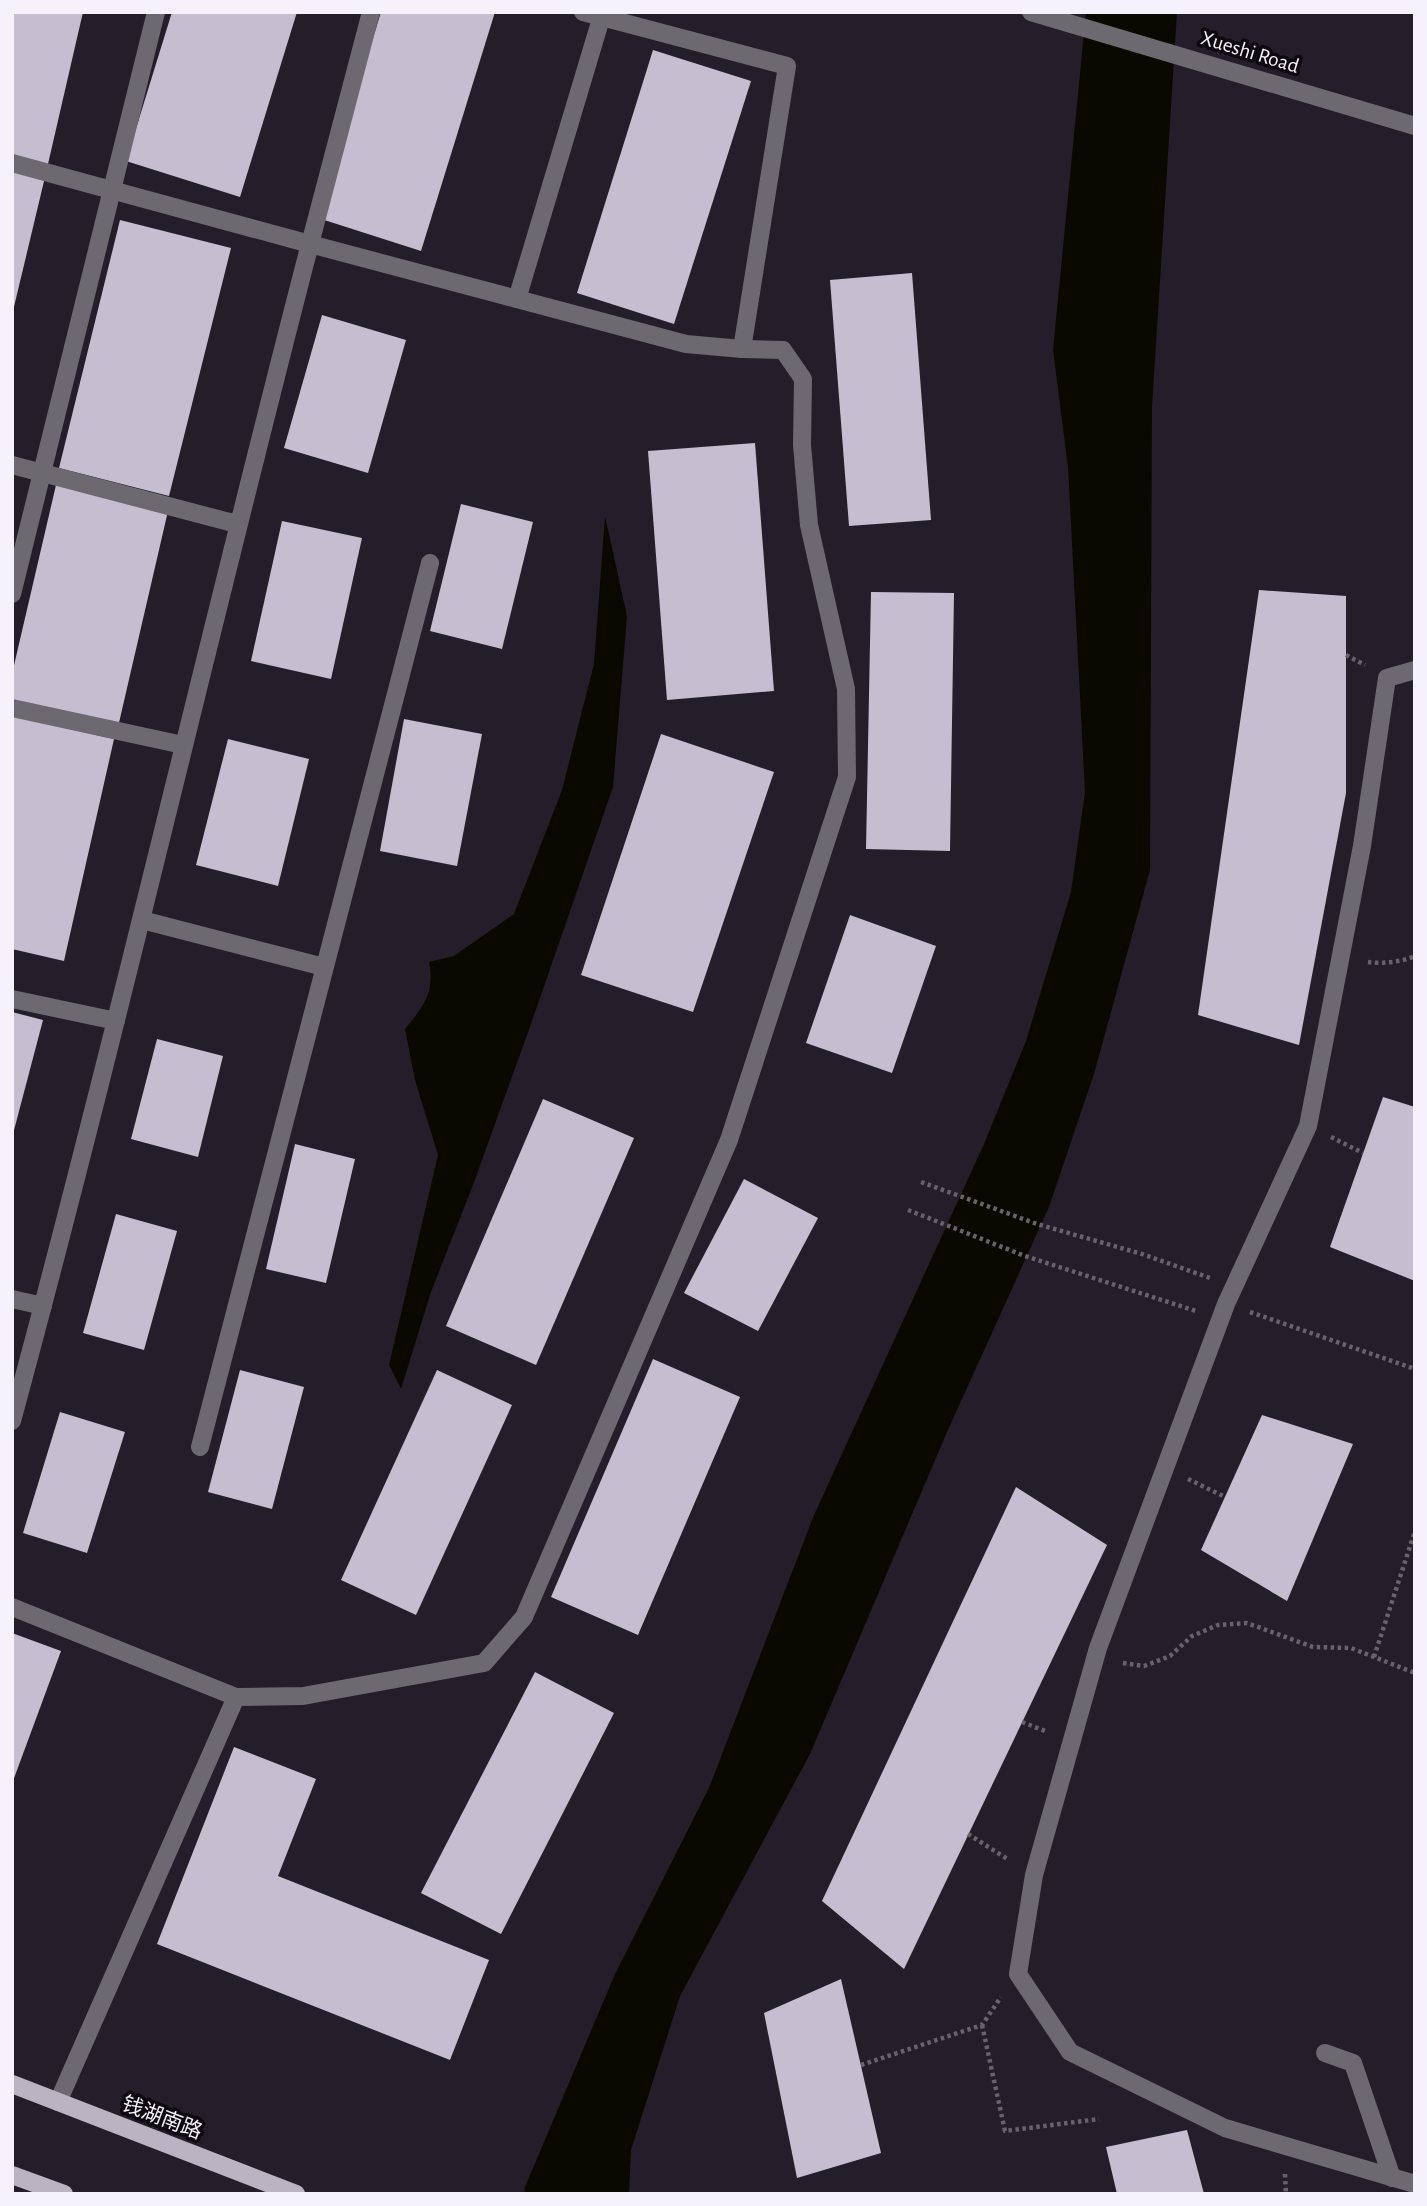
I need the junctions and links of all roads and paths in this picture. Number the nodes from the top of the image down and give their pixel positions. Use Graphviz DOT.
graph roads {
  1 [pos="156,12"];
  2 [pos="371,12"];
  3 [pos="583,12"];
  4 [pos="1031,12"];
  5 [pos="602,15"];
  6 [pos="1415,126"];
  7 [pos="12,163"];
  8 [pos="111,190"];
  9 [pos="310,244"];
  10 [pos="517,299"];
  11 [pos="742,348"];
  12 [pos="12,465"];
  13 [pos="42,473"];
  14 [pos="237,524"];
  15 [pos="430,564"];
  16 [pos="12,594"];
  17 [pos="1415,670"];
  18 [pos="12,708"];
  19 [pos="183,745"];
  20 [pos="142,920"];
  21 [pos="1415,956"];
  22 [pos="1340,957"];
  23 [pos="324,967"];
  24 [pos="12,999"];
  25 [pos="116,1021"];
  26 [pos="921,1182"];
  27 [pos="908,1210"];
  28 [pos="1234,1286"];
  29 [pos="12,1299"];
  30 [pos="43,1306"];
  31 [pos="1223,1311"];
  32 [pos="1415,1368"];
  33 [pos="12,1421"];
  34 [pos="200,1447"];
  35 [pos="1165,1468"];
  36 [pos="1225,1497"];
  37 [pos="1415,1531"];
  38 [pos="12,1607"];
  39 [pos="1373,1657"];
  40 [pos="1094,1659"];
  41 [pos="1415,1673"];
  42 [pos="236,1696"];
  43 [pos="968,1834"];
  44 [pos="1034,1875"];
  45 [pos="1018,1974"];
  46 [pos="982,2025"];
  47 [pos="1325,2053"];
  48 [pos="860,2065"];
  49 [pos="12,2084"];
  50 [pos="58,2102"];
  51 [pos="1099,2119"];
  52 [pos="12,2175"];
  53 [pos="1392,2178"];
  54 [pos="1415,2184"];
  55 [pos="64,2194"];
  56 [pos="296,2194"];
  1 -- 8 [label="street"];
  2 -- 9 [label="street"];
  3 -- 5 [label="street"];
  4 -- 6 [label="street, Xueshi Road"];
  5 -- 10 [label="street"];
  5 -- 11 [label="street"];
  7 -- 8 [label="street"];
  8 -- 9 [label="street"];
  8 -- 13 [label="street"];
  9 -- 10 [label="street"];
  9 -- 14 [label="street"];
  10 -- 11 [label="street"];
  11 -- 42 [label="street"];
  12 -- 13 [label="street"];
  13 -- 14 [label="street"];
  13 -- 16 [label="street"];
  14 -- 19 [label="street"];
  15 -- 23 [label="street"];
  17 -- 22 [label="street"];
  18 -- 19 [label="street"];
  19 -- 20 [label="street"];
  20 -- 23 [label="street"];
  20 -- 25 [label="street"];
  21 -- 22 [label="path"];
  22 -- 28 [label="street"];
  23 -- 34 [label="street"];
  24 -- 25 [label="street"];
  25 -- 30 [label="street"];
  26 -- 28 [label="path"];
  27 -- 31 [label="path"];
  28 -- 31 [label="street"];
  29 -- 30 [label="street"];
  30 -- 33 [label="street"];
  31 -- 32 [label="path"];
  31 -- 35 [label="street"];
  35 -- 36 [label="path"];
  35 -- 40 [label="street"];
  37 -- 39 [label="path"];
  38 -- 42 [label="street"];
  39 -- 40 [label="path"];
  39 -- 41 [label="path"];
  40 -- 44 [label="street"];
  42 -- 50 [label="street"];
  43 -- 44 [label="path"];
  44 -- 45 [label="street"];
  45 -- 46 [label="path"];
  45 -- 53 [label="street"];
  46 -- 48 [label="path"];
  46 -- 51 [label="path"];
  47 -- 53 [label="street"];
  49 -- 50 [label="main road, 钱湖南路"];
  50 -- 56 [label="main road, 钱湖南路"];
  52 -- 55 [label="main road"];
  53 -- 54 [label="street"];
}
